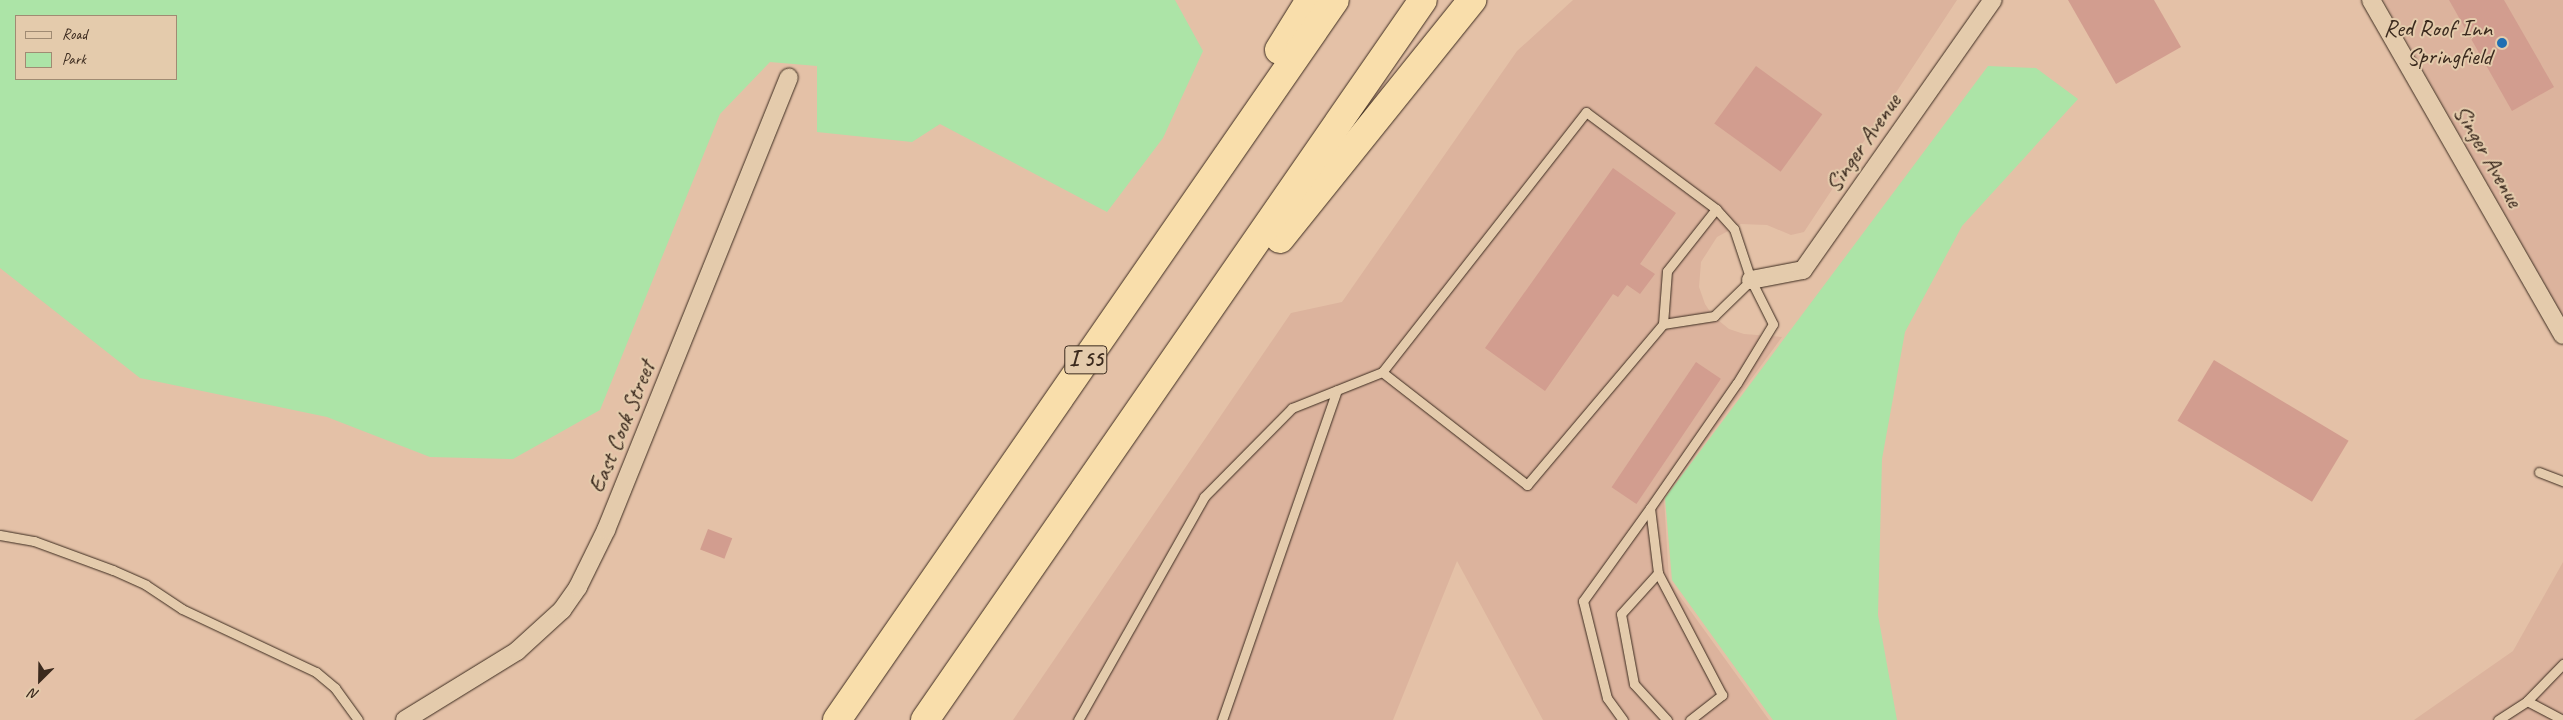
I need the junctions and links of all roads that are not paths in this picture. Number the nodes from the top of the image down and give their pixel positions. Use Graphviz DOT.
graph roads {
  1 [pos="1310,0"];
  2 [pos="1334,0"];
  3 [pos="1423,0"];
  4 [pos="1472,0"];
  5 [pos="1993,0"];
  6 [pos="2371,0"];
  7 [pos="789,78"];
  8 [pos="1716,209"];
  9 [pos="1163,250"];
  10 [pos="1751,280"];
  11 [pos="1663,324"];
  12 [pos="2563,335"];
  13 [pos="1382,372"];
  14 [pos="1337,390"];
  15 [pos="1123,435"];
  16 [pos="2539,472"];
  17 [pos="2563,481"];
  18 [pos="1650,508"];
  19 [pos="0,536"];
  20 [pos="1658,573"];
  21 [pos="2563,664"];
  22 [pos="2528,701"];
  23 [pos="358,720"];
  24 [pos="405,720"];
  25 [pos="838,720"];
  26 [pos="926,720"];
  27 [pos="1078,720"];
  28 [pos="1222,720"];
  29 [pos="1623,720"];
  30 [pos="1667,720"];
  31 [pos="1690,720"];
  32 [pos="2498,720"];
  33 [pos="2563,720"];
  1 -- 9 [label="highway"];
  2 -- 9 [label="highway, I 55"];
  3 -- 15 [label="highway"];
  4 -- 15 [label="highway"];
  5 -- 10 [label="street, Singer Avenue"];
  6 -- 12 [label="street, Singer Avenue"];
  7 -- 24 [label="street, East Cook Street"];
  8 -- 10 [label="lane"];
  8 -- 11 [label="lane"];
  8 -- 13 [label="lane"];
  9 -- 25 [label="highway, I 55"];
  10 -- 11 [label="lane"];
  10 -- 18 [label="lane"];
  11 -- 13 [label="lane"];
  13 -- 14 [label="lane"];
  14 -- 27 [label="lane"];
  14 -- 28 [label="lane"];
  15 -- 26 [label="highway"];
  16 -- 17 [label="lane"];
  18 -- 20 [label="lane"];
  18 -- 29 [label="lane"];
  19 -- 23 [label="lane"];
  20 -- 30 [label="lane"];
  20 -- 31 [label="lane"];
  21 -- 22 [label="lane"];
  22 -- 32 [label="lane"];
  22 -- 33 [label="lane"];
}
